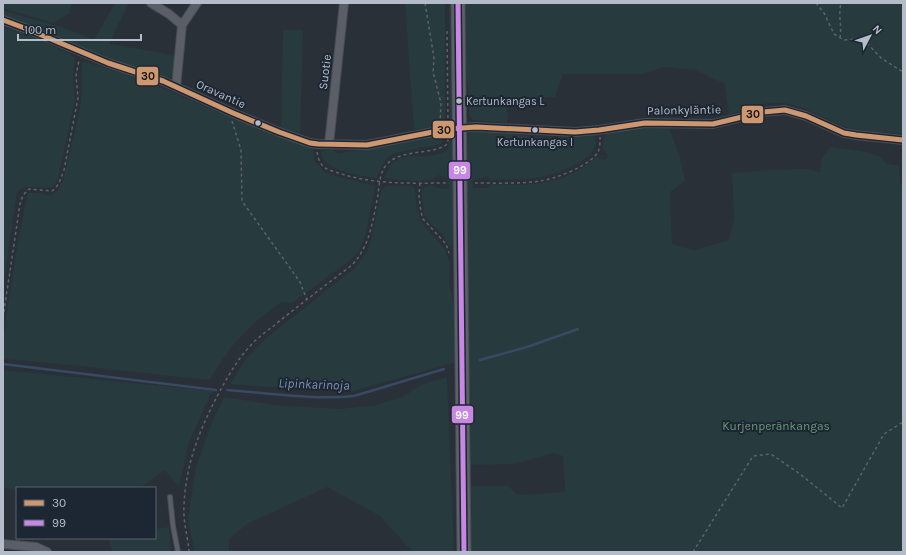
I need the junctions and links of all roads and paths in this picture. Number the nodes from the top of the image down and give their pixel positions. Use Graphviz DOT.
graph roads {
  1 [pos="151,3"];
  2 [pos="197,3"];
  3 [pos="344,3"];
  4 [pos="426,3"];
  5 [pos="458,3"];
  6 [pos="816,3"];
  7 [pos="841,3"];
  8 [pos="3,20"];
  9 [pos="182,25"];
  10 [pos="447,27"];
  11 [pos="840,38"];
  12 [pos="80,52"];
  13 [pos="903,72"];
  14 [pos="176,87"];
  15 [pos="233,113"];
  16 [pos="449,130"];
  17 [pos="599,130"];
  18 [pos="903,140"];
  19 [pos="318,144"];
  20 [pos="329,144"];
  21 [pos="380,182"];
  22 [pos="420,183"];
  23 [pos="449,183"];
  24 [pos="475,183"];
  25 [pos="450,255"];
  26 [pos="307,300"];
  27 [pos="3,318"];
  28 [pos="903,422"];
  29 [pos="170,496"];
  30 [pos="3,544"];
  31 [pos="47,552"];
  32 [pos="178,552"];
  33 [pos="189,552"];
  34 [pos="464,552"];
  35 [pos="693,552"];
  1 -- 9 [label="street"];
  2 -- 9 [label="street"];
  3 -- 20 [label="street, Suotie"];
  4 -- 16 [label="path"];
  5 -- 16 [label="main road"];
  6 -- 11 [label="path"];
  7 -- 11 [label="path"];
  8 -- 12 [label="street, Oravantie"];
  9 -- 14 [label="street"];
  10 -- 16 [label="path"];
  11 -- 13 [label="path"];
  12 -- 14 [label="street, Oravantie"];
  12 -- 27 [label="path"];
  14 -- 15 [label="street, Oravantie"];
  15 -- 19 [label="street, Oravantie"];
  15 -- 26 [label="path"];
  16 -- 17 [label="street, Palonkyläntie"];
  16 -- 20 [label="street, Oravantie"];
  16 -- 21 [label="path"];
  16 -- 34 [label="main road"];
  17 -- 18 [label="street, Palonkyläntie"];
  17 -- 24 [label="path"];
  19 -- 20 [label="street, Oravantie"];
  19 -- 21 [label="path"];
  21 -- 22 [label="path"];
  21 -- 26 [label="path"];
  22 -- 23 [label="path"];
  22 -- 25 [label="path"];
  26 -- 33 [label="path"];
  28 -- 35 [label="path"];
  29 -- 32 [label="lane"];
  30 -- 31 [label="street"];
}
